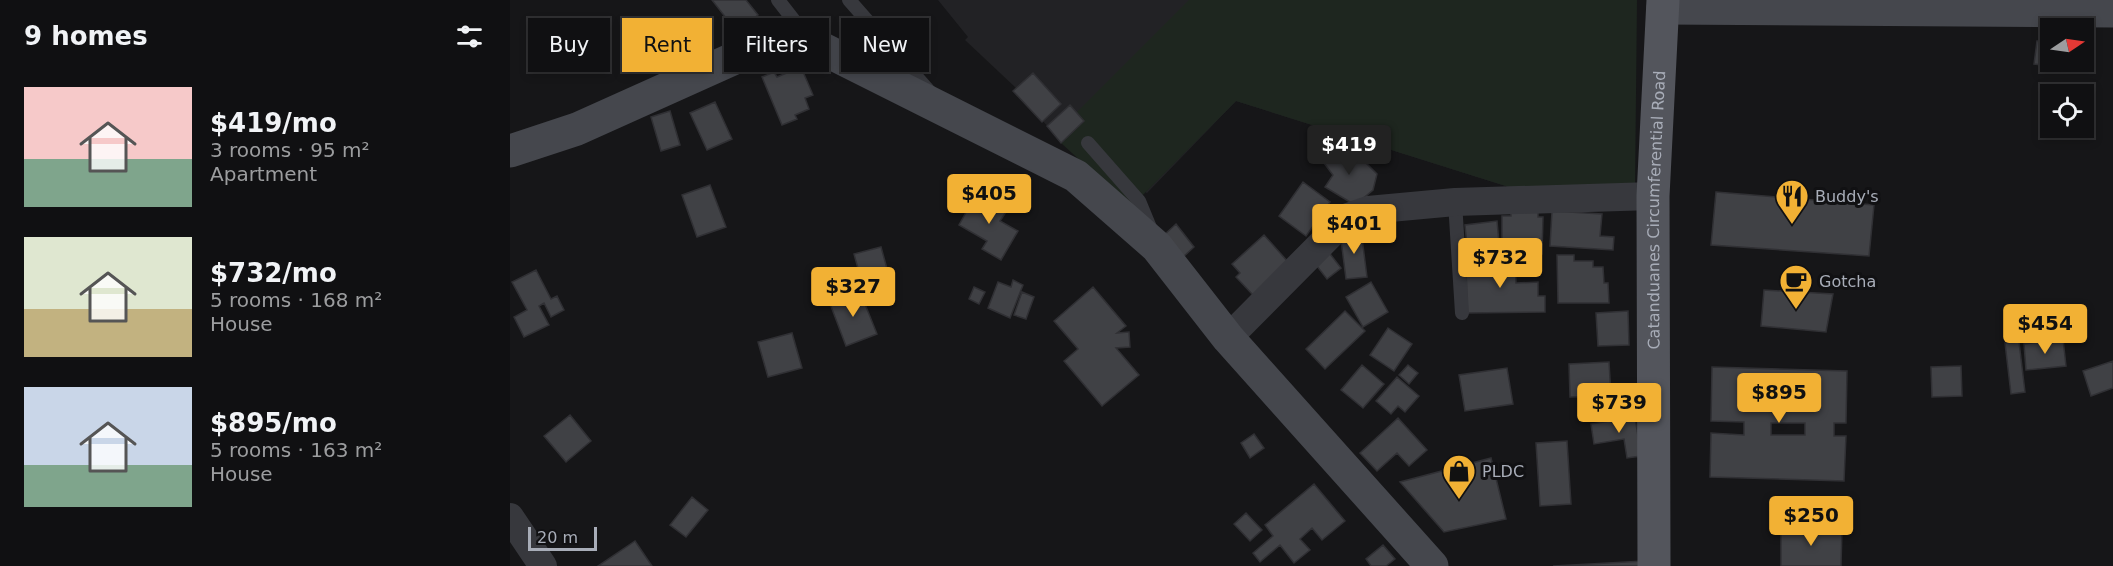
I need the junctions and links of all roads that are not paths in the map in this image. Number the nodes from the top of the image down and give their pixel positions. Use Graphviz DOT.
graph roads {
  1 [pos="778,0"];
  2 [pos="849,0"];
  3 [pos="1663,4"];
  4 [pos="2113,11"];
  5 [pos="792,18"];
  6 [pos="829,52"];
  7 [pos="724,63"];
  8 [pos="950,115"];
  9 [pos="1088,143"];
  10 [pos="510,151"];
  11 [pos="1653,196"];
  12 [pos="1455,202"];
  13 [pos="1157,247"];
  14 [pos="1462,313"];
  15 [pos="1228,338"];
  16 [pos="510,517"];
  17 [pos="536,564"];
  18 [pos="1432,566"];
  19 [pos="1654,566"];
  1 -- 5 [label="lane"];
  2 -- 8 [label="lane"];
  3 -- 4 [label="street"];
  3 -- 11 [label="main road, Catanduanes Circumferential Road"];
  6 -- 8 [label="street"];
  7 -- 10 [label="street"];
  8 -- 13 [label="street"];
  9 -- 13 [label="lane"];
  11 -- 12 [label="street"];
  11 -- 19 [label="main road, Catanduanes Circumferential Road"];
  12 -- 14 [label="lane"];
  12 -- 15 [label="street"];
  13 -- 15 [label="street"];
  15 -- 18 [label="street"];
  16 -- 17 [label="street"];
}
